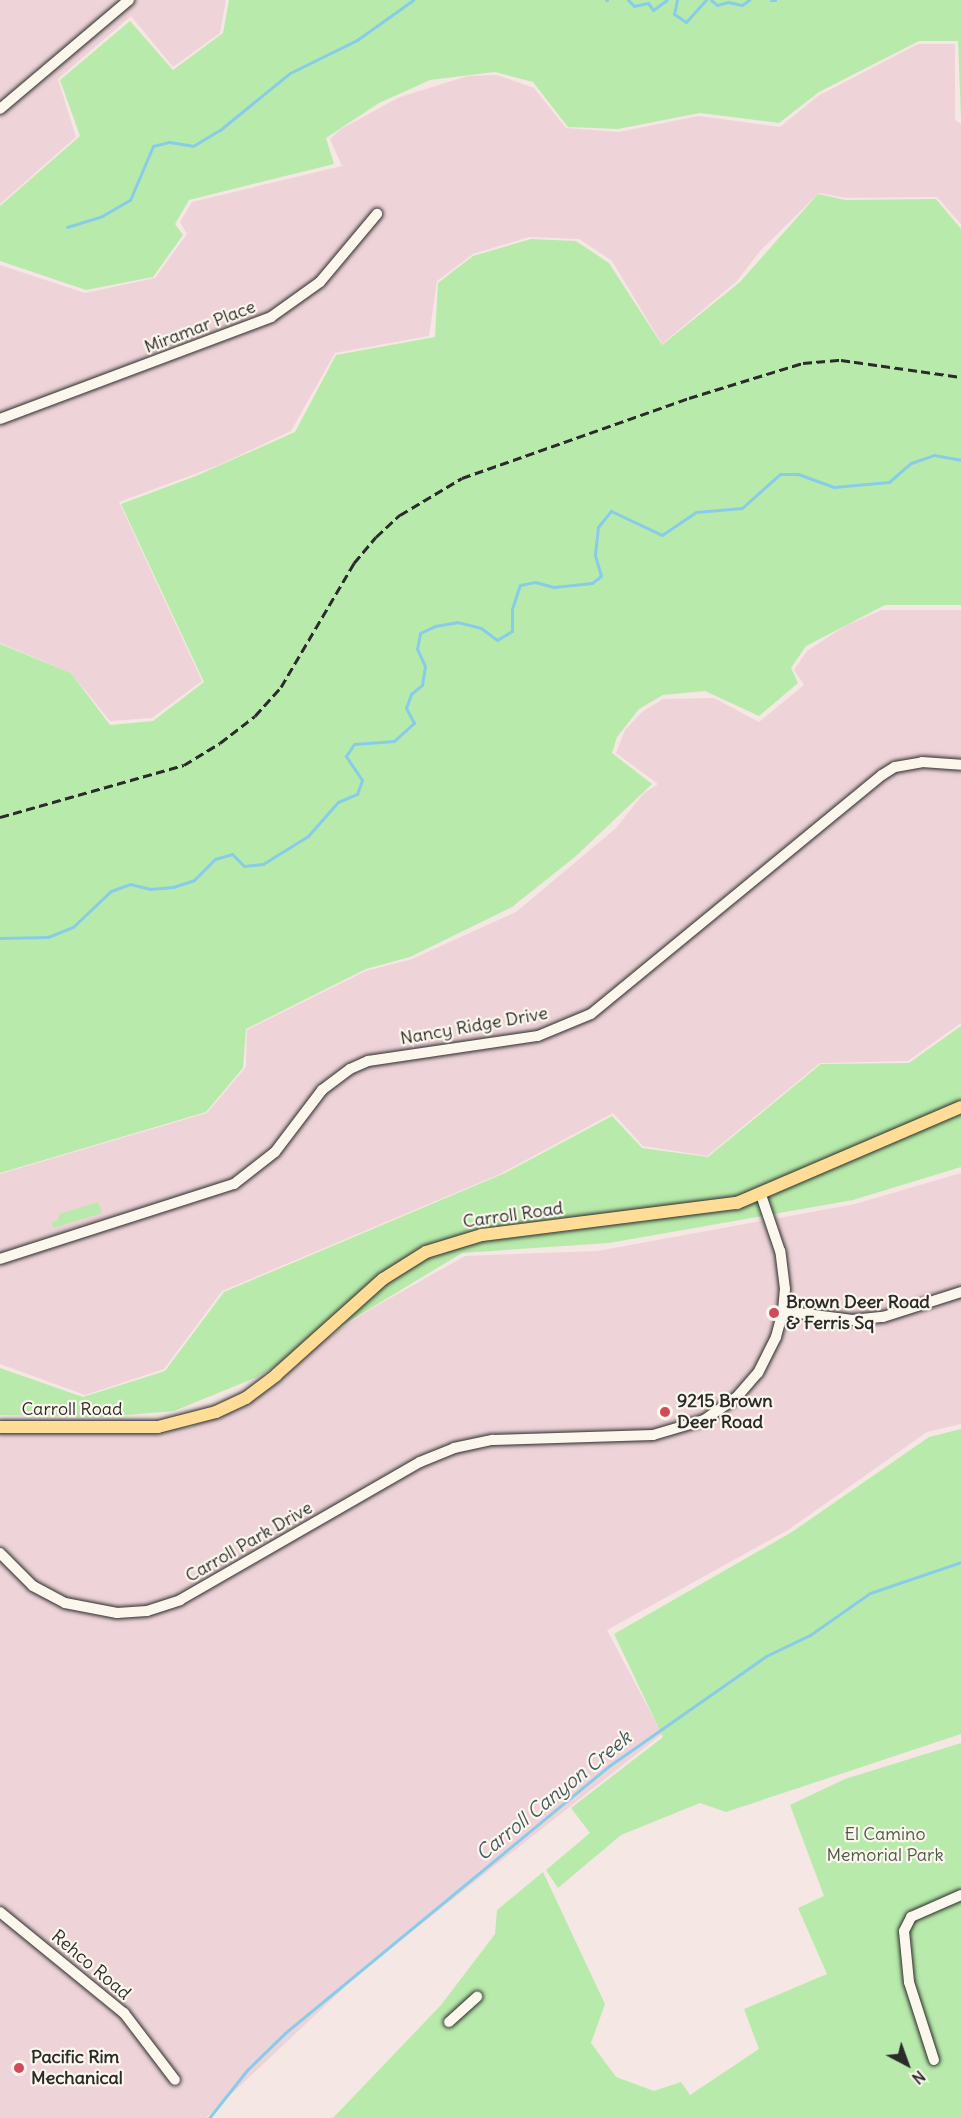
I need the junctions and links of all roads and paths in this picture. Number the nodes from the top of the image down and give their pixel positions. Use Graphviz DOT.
graph roads {
  1 [pos="129,0"];
  2 [pos="0,109"];
  3 [pos="377,214"];
  4 [pos="0,419"];
  5 [pos="961,765"];
  6 [pos="961,1107"];
  7 [pos="761,1195"];
  8 [pos="0,1258"];
  9 [pos="961,1292"];
  10 [pos="783,1311"];
  11 [pos="0,1427"];
  12 [pos="0,1553"];
  13 [pos="961,1895"];
  14 [pos="0,1912"];
  15 [pos="477,1997"];
  16 [pos="449,2022"];
  17 [pos="934,2060"];
  18 [pos="175,2080"];
  1 -- 2 [label="street"];
  3 -- 4 [label="street, Miramar Place"];
  5 -- 8 [label="street, Nancy Ridge Drive"];
  6 -- 7 [label="main road, Carroll Road"];
  7 -- 10 [label="street, Carroll Park Drive"];
  7 -- 11 [label="main road, Carroll Road"];
  9 -- 10 [label="street"];
  10 -- 12 [label="street, Carroll Park Drive"];
  13 -- 17 [label="street"];
  14 -- 18 [label="street, Rehco Road"];
  15 -- 16 [label="street"];
}
